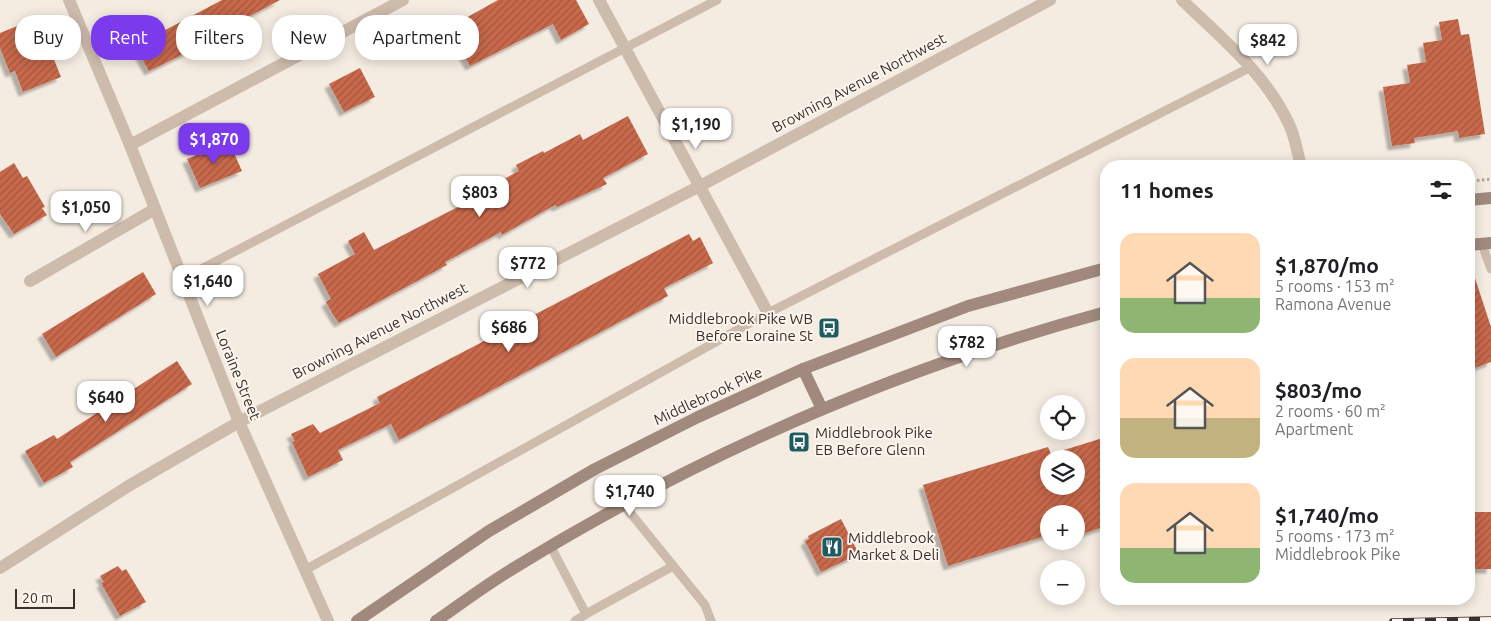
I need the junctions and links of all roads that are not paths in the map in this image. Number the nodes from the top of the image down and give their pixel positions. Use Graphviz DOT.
graph roads {
  1 [pos="69,0"];
  2 [pos="403,0"];
  3 [pos="599,0"];
  4 [pos="717,0"];
  5 [pos="1050,0"];
  6 [pos="1182,0"];
  7 [pos="626,49"];
  8 [pos="1251,66"];
  9 [pos="130,145"];
  10 [pos="1299,160"];
  11 [pos="700,186"];
  12 [pos="1491,198"];
  13 [pos="1475,199"];
  14 [pos="155,209"];
  15 [pos="1480,244"];
  16 [pos="1100,270"];
  17 [pos="1491,270"];
  18 [pos="182,279"];
  19 [pos="30,281"];
  20 [pos="768,313"];
  21 [pos="1100,314"];
  22 [pos="803,370"];
  23 [pos="822,409"];
  24 [pos="239,422"];
  25 [pos="624,505"];
  26 [pos="550,547"];
  27 [pos="674,566"];
  28 [pos="0,568"];
  29 [pos="305,570"];
  30 [pos="586,614"];
  31 [pos="328,621"];
  32 [pos="357,621"];
  33 [pos="436,621"];
  34 [pos="575,621"];
  35 [pos="711,621"];
  1 -- 9 [label="street, Loraine Street"];
  2 -- 9 [label="street"];
  3 -- 7 [label="street"];
  4 -- 7 [label="lane"];
  5 -- 11 [label="street, Browning Avenue Northwest"];
  6 -- 8 [label="street"];
  7 -- 11 [label="street"];
  7 -- 18 [label="lane"];
  8 -- 10 [label="street"];
  8 -- 20 [label="lane"];
  9 -- 14 [label="street, Loraine Street"];
  11 -- 20 [label="street"];
  11 -- 24 [label="street, Browning Avenue Northwest"];
  12 -- 13 [label="main road"];
  14 -- 18 [label="street, Loraine Street"];
  14 -- 19 [label="street"];
  15 -- 17 [label="lane"];
  16 -- 22 [label="main road, Middlebrook Pike"];
  18 -- 24 [label="street, Loraine Street"];
  20 -- 29 [label="lane"];
  21 -- 23 [label="main road"];
  22 -- 23 [label="main road"];
  22 -- 32 [label="main road, Middlebrook Pike"];
  23 -- 25 [label="main road"];
  24 -- 28 [label="street, Browning Avenue Northwest"];
  24 -- 29 [label="street, Loraine Street"];
  25 -- 26 [label="main road"];
  25 -- 27 [label="lane"];
  26 -- 30 [label="lane"];
  26 -- 33 [label="main road"];
  27 -- 30 [label="lane"];
  27 -- 35 [label="lane"];
  29 -- 31 [label="street, Loraine Street"];
  30 -- 34 [label="lane"];
}
